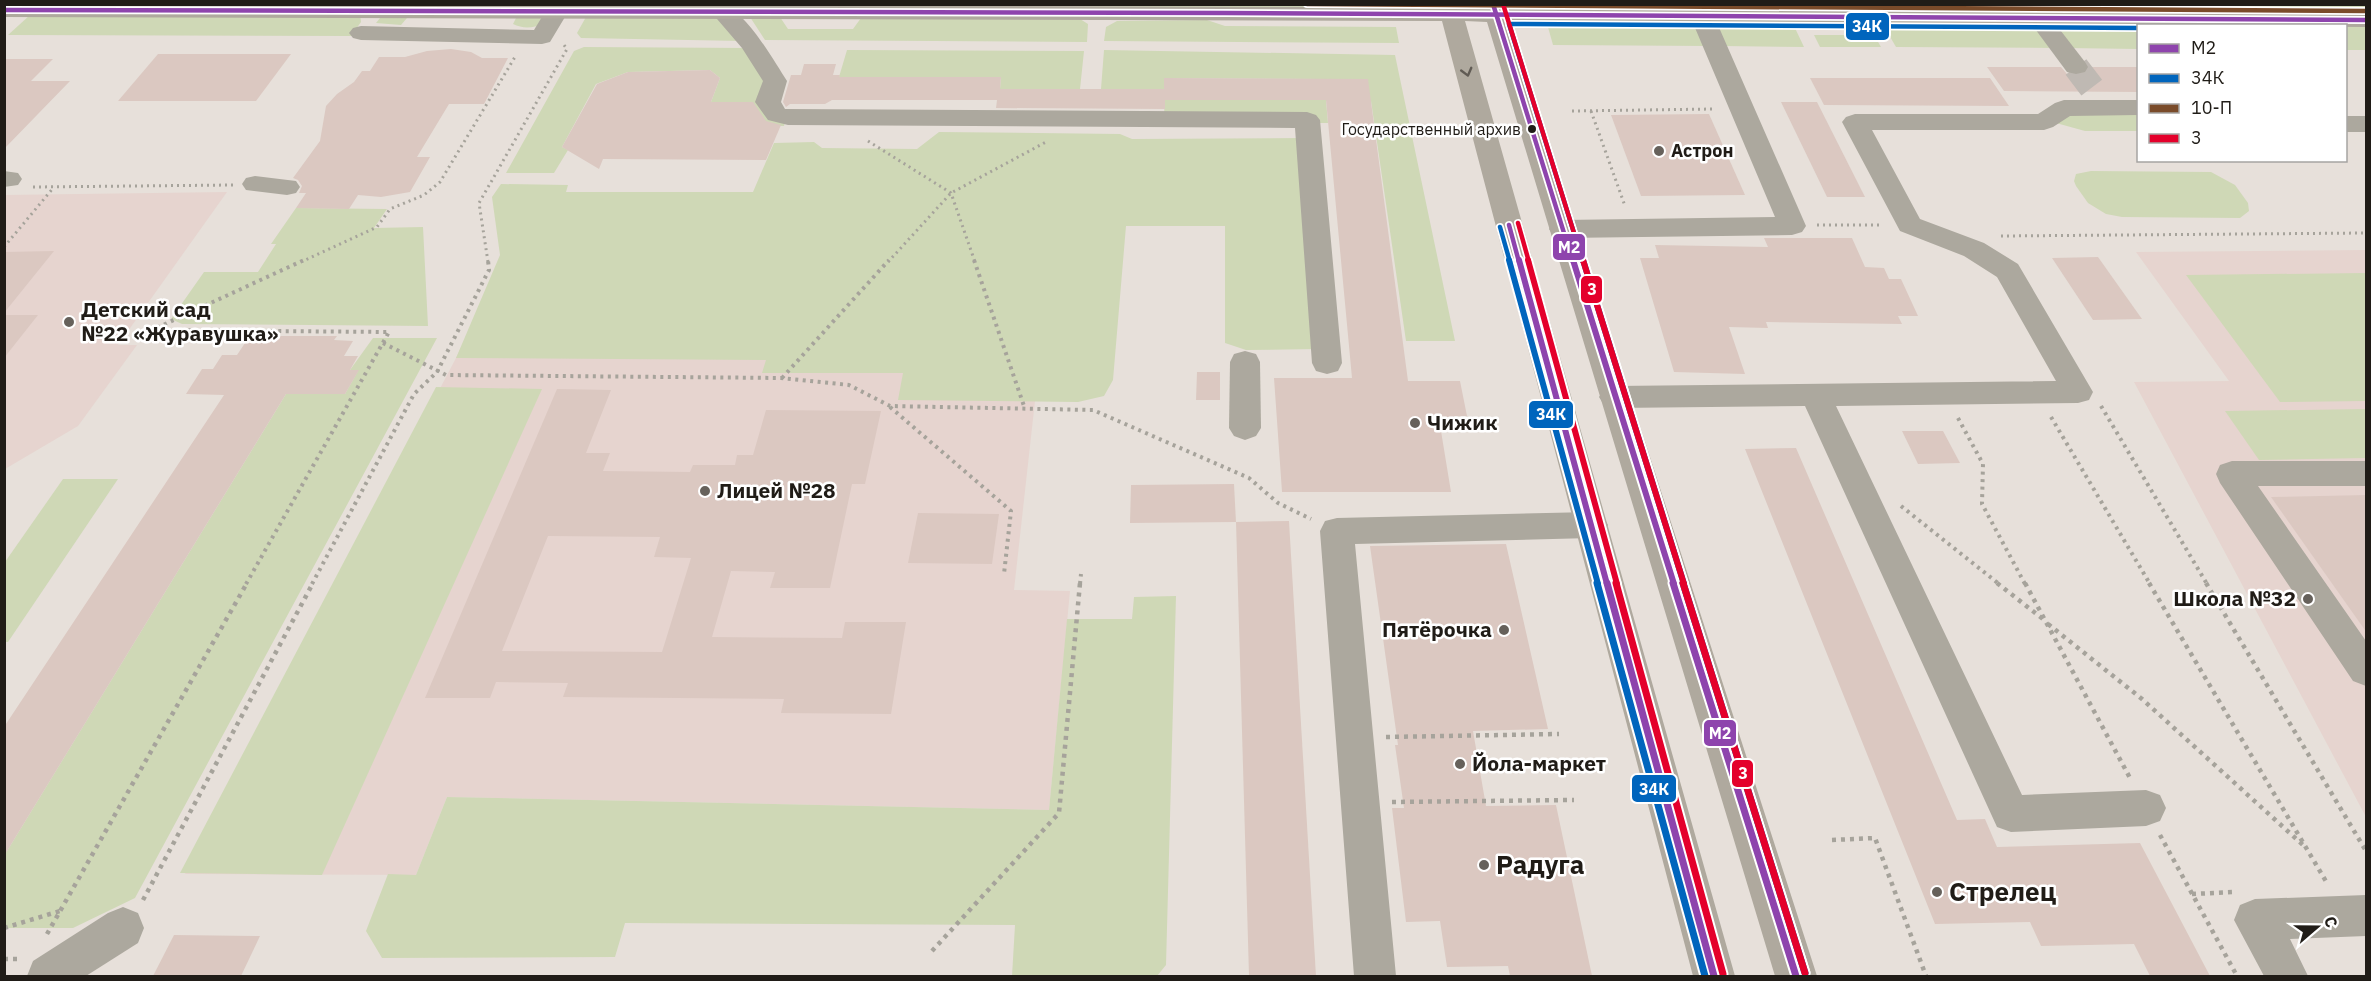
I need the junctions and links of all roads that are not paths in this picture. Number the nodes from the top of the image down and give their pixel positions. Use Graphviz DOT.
graph roads {
  1 [pos="4,10"];
  2 [pos="1451,10"];
  3 [pos="1495,10"];
  4 [pos="556,12"];
  5 [pos="723,12"];
  6 [pos="1702,16"];
  7 [pos="2038,18"];
  8 [pos="2367,20"];
  9 [pos="361,33"];
  10 [pos="2076,67"];
  11 [pos="2137,108"];
  12 [pos="2347,124"];
  13 [pos="2367,124"];
  14 [pos="255,184"];
  15 [pos="287,187"];
  16 [pos="1563,229"];
  17 [pos="1245,362"];
  18 [pos="1327,363"];
  19 [pos="1815,394"];
  20 [pos="1615,397"];
  21 [pos="1245,428"];
  22 [pos="2367,472"];
  23 [pos="1591,525"];
  24 [pos="2367,670"];
  25 [pos="2146,808"];
  26 [pos="2357,916"];
  27 [pos="132,917"];
  28 [pos="46,958"];
  29 [pos="1375,976"];
  30 [pos="1714,976"];
  31 [pos="1796,976"];
  32 [pos="2287,976"];
  1 -- 4 [label="main road"];
  2 -- 3 [label="main road"];
  2 -- 5 [label="main road"];
  2 -- 23 [label="main road, one-way"];
  3 -- 6 [label="main road"];
  3 -- 16 [label="main road"];
  4 -- 5 [label="main road"];
  4 -- 9 [label="street"];
  5 -- 18 [label="street"];
  6 -- 7 [label="main road"];
  6 -- 16 [label="street"];
  7 -- 8 [label="main road"];
  7 -- 10 [label="street"];
  11 -- 19 [label="street"];
  12 -- 13 [label="street"];
  14 -- 15 [label="street"];
  16 -- 20 [label="main road"];
  17 -- 21 [label="street"];
  19 -- 20 [label="street"];
  19 -- 25 [label="street"];
  20 -- 31 [label="main road"];
  22 -- 24 [label="street"];
  23 -- 29 [label="street"];
  23 -- 30 [label="main road"];
  26 -- 32 [label="street"];
  27 -- 28 [label="street"];
}
